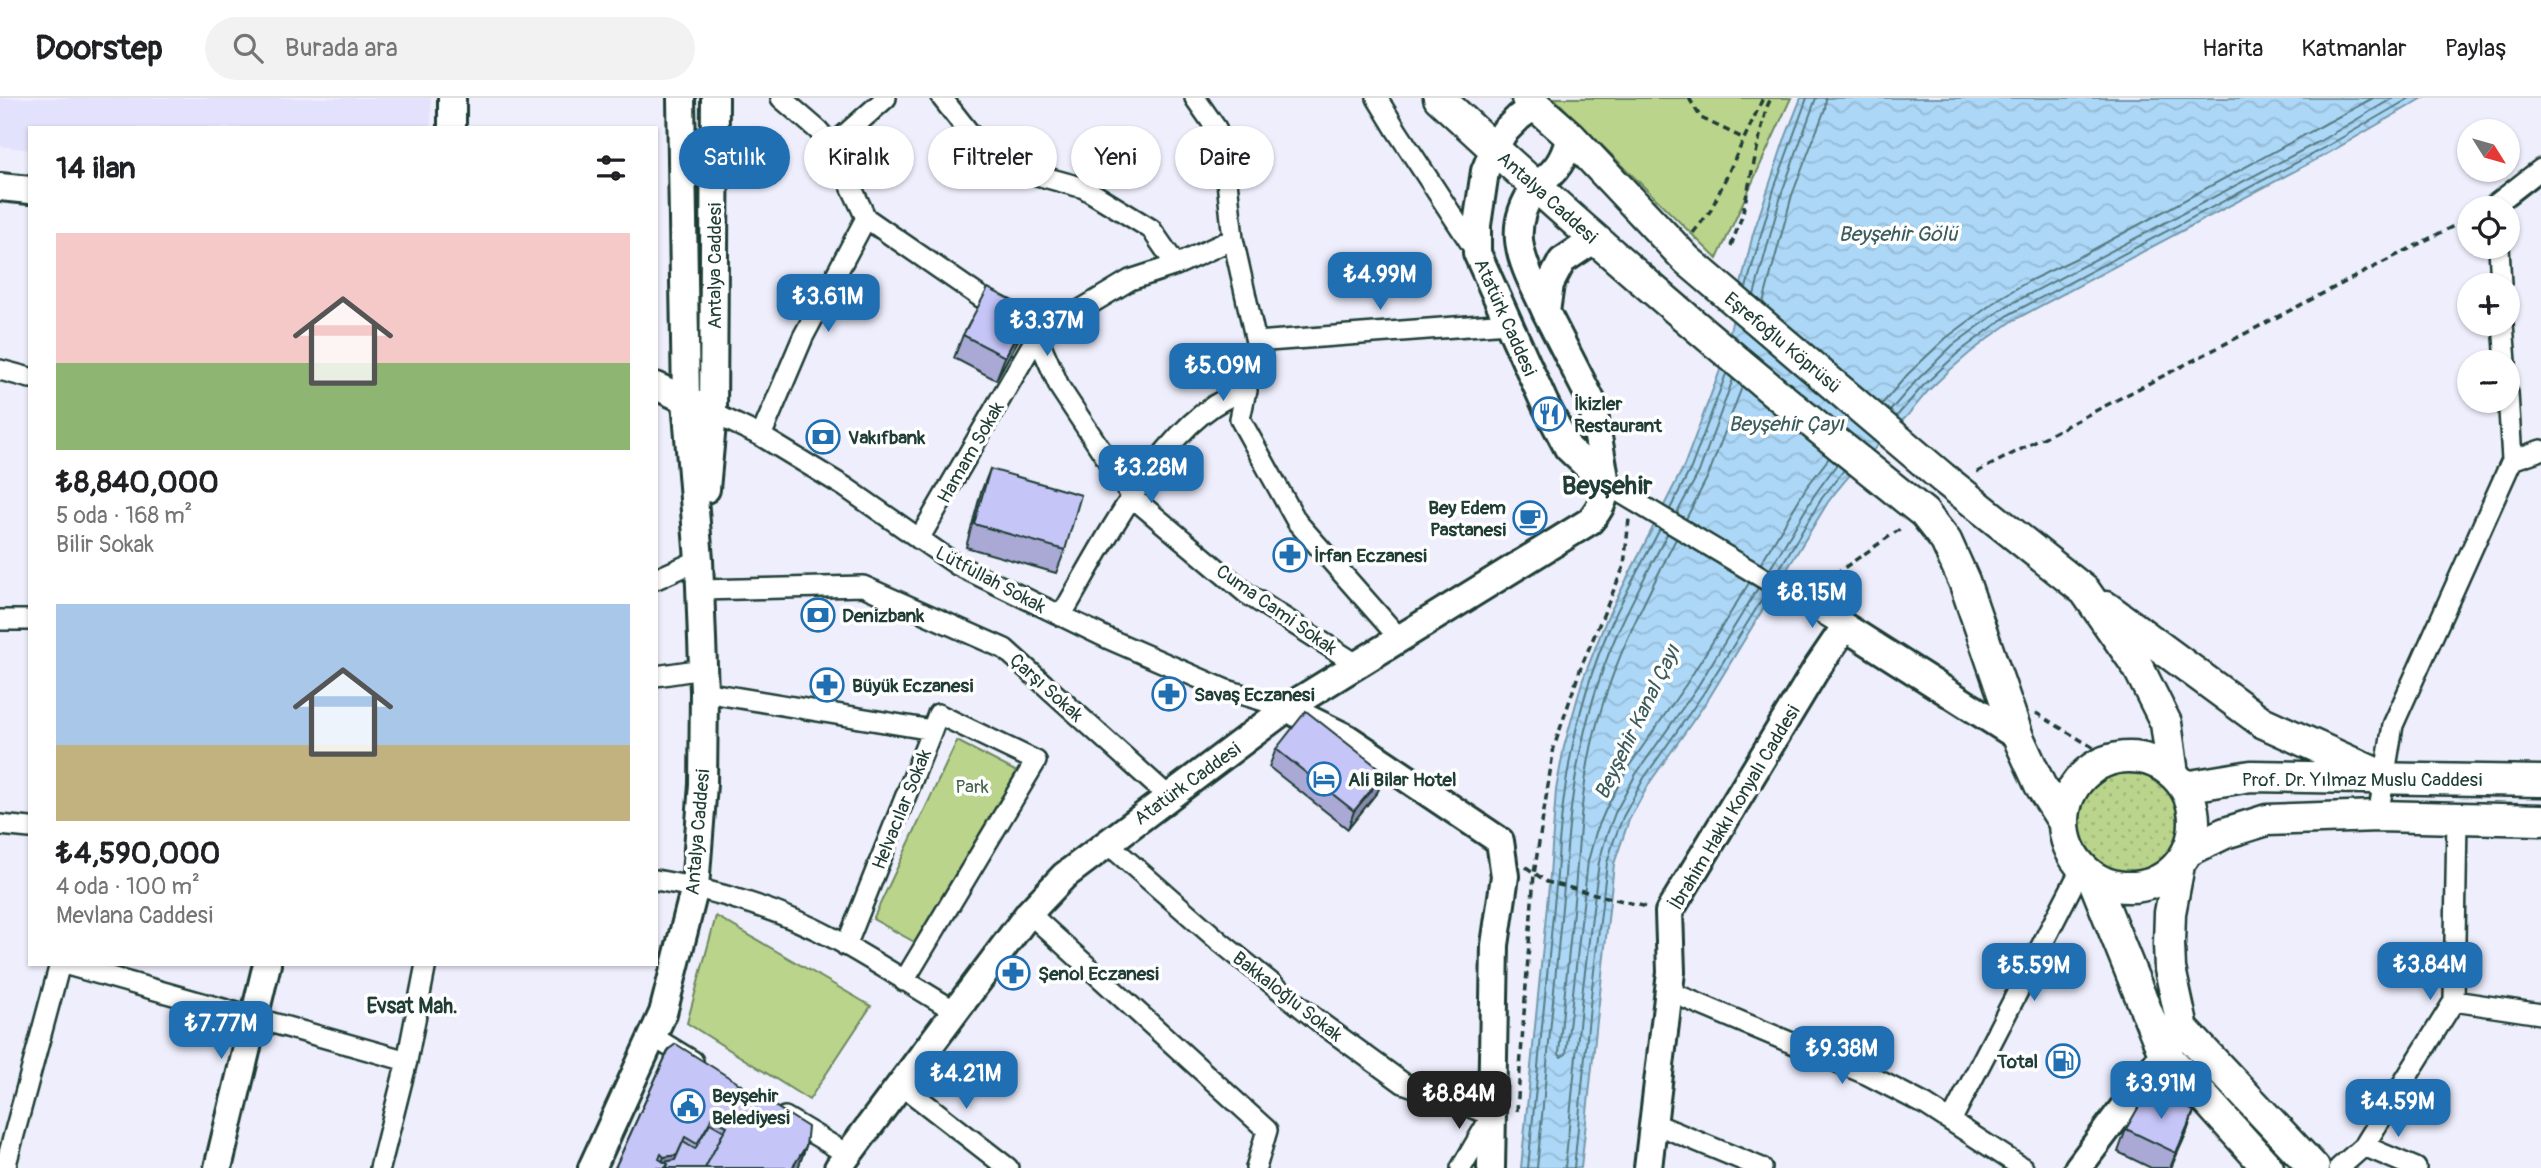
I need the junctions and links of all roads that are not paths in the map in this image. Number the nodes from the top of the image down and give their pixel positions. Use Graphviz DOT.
graph roads {
  1 [pos="452,98"];
  2 [pos="681,98"];
  3 [pos="715,98"];
  4 [pos="781,98"];
  5 [pos="886,98"];
  6 [pos="942,98"];
  7 [pos="1195,98"];
  8 [pos="1377,98"];
  9 [pos="1439,98"];
  10 [pos="1532,102"];
  11 [pos="452,126"];
  12 [pos="813,126"];
  13 [pos="854,126"];
  14 [pos="1570,136"];
  15 [pos="1494,149"];
  16 [pos="2541,169"];
  17 [pos="0,187"];
  18 [pos="1535,187"];
  19 [pos="852,189"];
  20 [pos="28,190"];
  21 [pos="2506,196"];
  22 [pos="866,218"];
  23 [pos="1233,239"];
  24 [pos="1595,239"];
  25 [pos="1477,253"];
  26 [pos="1176,265"];
  27 [pos="1546,312"];
  28 [pos="1508,323"];
  29 [pos="1037,336"];
  30 [pos="1256,342"];
  31 [pos="0,370"];
  32 [pos="28,377"];
  33 [pos="658,387"];
  34 [pos="1247,391"];
  35 [pos="686,400"];
  36 [pos="713,413"];
  37 [pos="2509,413"];
  38 [pos="761,436"];
  39 [pos="2541,450"];
  40 [pos="2512,460"];
  41 [pos="1606,484"];
  42 [pos="1132,497"];
  43 [pos="919,539"];
  44 [pos="699,560"];
  45 [pos="658,578"];
  46 [pos="701,590"];
  47 [pos="2085,591"];
  48 [pos="1061,616"];
  49 [pos="0,620"];
  50 [pos="28,620"];
  51 [pos="1845,627"];
  52 [pos="1400,639"];
  53 [pos="1358,665"];
  54 [pos="658,676"];
  55 [pos="704,680"];
  56 [pos="1287,708"];
  57 [pos="932,730"];
  58 [pos="2018,737"];
  59 [pos="2385,777"];
  60 [pos="2178,780"];
  61 [pos="2541,781"];
  62 [pos="1169,797"];
  63 [pos="2378,816"];
  64 [pos="2457,818"];
  65 [pos="2541,820"];
  66 [pos="2064,823"];
  67 [pos="0,825"];
  68 [pos="28,828"];
  69 [pos="1106,842"];
  70 [pos="2183,858"];
  71 [pos="2087,872"];
  72 [pos="658,880"];
  73 [pos="695,887"];
  74 [pos="1029,913"];
  75 [pos="846,946"];
  76 [pos="61,966"];
  77 [pos="69,966"];
  78 [pos="267,966"];
  79 [pos="426,966"];
  80 [pos="904,981"];
  81 [pos="1668,991"];
  82 [pos="2454,1001"];
  83 [pos="955,1011"];
  84 [pos="2541,1014"];
  85 [pos="256,1019"];
  86 [pos="2183,1030"];
  87 [pos="653,1036"];
  88 [pos="2163,1052"];
  89 [pos="407,1061"];
  90 [pos="710,1071"];
  91 [pos="900,1084"];
  92 [pos="767,1106"];
  93 [pos="1504,1115"];
  94 [pos="1951,1121"];
  95 [pos="1653,1123"];
  96 [pos="2364,1146"];
  97 [pos="842,1161"];
  98 [pos="3,1168"];
  99 [pos="218,1168"];
  100 [pos="380,1168"];
  101 [pos="592,1168"];
  102 [pos="1008,1168"];
  103 [pos="1256,1168"];
  104 [pos="1461,1168"];
  105 [pos="1491,1168"];
  106 [pos="1648,1168"];
  107 [pos="1762,1168"];
  108 [pos="2023,1168"];
  109 [pos="2078,1168"];
  110 [pos="2267,1168"];
  111 [pos="2314,1168"];
  112 [pos="2339,1168"];
  113 [pos="2416,1168"];
  1 -- 11 [label="main road"];
  2 -- 35 [label="main road, Antalya Caddesi"];
  3 -- 36 [label="main road, Antalya Caddesi"];
  4 -- 12 [label="street"];
  5 -- 13 [label="street"];
  6 -- 26 [label="street"];
  7 -- 23 [label="street"];
  8 -- 25 [label="street"];
  9 -- 15 [label="main road, Antalya Caddesi"];
  10 -- 14 [label="main road"];
  10 -- 15 [label="main road, Atatürk Caddesi"];
  14 -- 18 [label="main road"];
  14 -- 47 [label="main road, Eşrefoğlu Köprüsü"];
  15 -- 18 [label="main road, Antalya Caddesi"];
  15 -- 25 [label="main road, Atatürk Caddesi"];
  16 -- 21 [label="street"];
  17 -- 20 [label="main road"];
  18 -- 24 [label="main road, Antalya Caddesi"];
  18 -- 27 [label="main road"];
  19 -- 22 [label="street"];
  22 -- 29 [label="street"];
  22 -- 38 [label="street"];
  23 -- 26 [label="street, Hamam Sokak"];
  23 -- 30 [label="street"];
  24 -- 27 [label="main road, Atatürk Caddesi"];
  24 -- 58 [label="main road, Antalya Caddesi"];
  25 -- 28 [label="main road, Atatürk Caddesi"];
  26 -- 29 [label="street, Hamam Sokak"];
  27 -- 41 [label="main road, Atatürk Caddesi"];
  28 -- 30 [label="street"];
  28 -- 41 [label="main road, Atatürk Caddesi"];
  29 -- 42 [label="street, Cuma Cami Sokak"];
  29 -- 43 [label="street, Hamam Sokak"];
  30 -- 34 [label="street"];
  31 -- 32 [label="street"];
  33 -- 35 [label="main road"];
  34 -- 42 [label="street"];
  34 -- 52 [label="street"];
  35 -- 36 [label="main road"];
  35 -- 44 [label="main road, Antalya Caddesi"];
  36 -- 38 [label="street, Lütfullah Sokak"];
  36 -- 44 [label="main road, Antalya Caddesi"];
  37 -- 40 [label="street"];
  38 -- 43 [label="street, Lütfullah Sokak"];
  39 -- 40 [label="street"];
  40 -- 59 [label="street"];
  41 -- 51 [label="street"];
  41 -- 52 [label="main road, Atatürk Caddesi"];
  42 -- 48 [label="street"];
  42 -- 53 [label="street, Cuma Cami Sokak"];
  43 -- 48 [label="street, Lütfullah Sokak"];
  44 -- 45 [label="street"];
  44 -- 46 [label="main road, Antalya Caddesi"];
  46 -- 55 [label="main road, Antalya Caddesi"];
  46 -- 62 [label="street, Çarşı Sokak"];
  47 -- 59 [label="main road"];
  47 -- 60 [label="main road"];
  48 -- 56 [label="street, Lütfullah Sokak"];
  49 -- 50 [label="street"];
  51 -- 58 [label="main road"];
  51 -- 81 [label="main road, İbrahim Hakkı Konyalı Caddesi"];
  52 -- 53 [label="main road, Atatürk Caddesi"];
  53 -- 56 [label="main road, Atatürk Caddesi"];
  54 -- 55 [label="street, Helvacılar Sokak"];
  55 -- 57 [label="street, Helvacılar Sokak"];
  55 -- 73 [label="main road, Antalya Caddesi"];
  56 -- 62 [label="main road, Atatürk Caddesi"];
  56 -- 93 [label="main road"];
  57 -- 75 [label="street, Helvacılar Sokak"];
  57 -- 80 [label="street"];
  58 -- 66 [label="main road"];
  59 -- 60 [label="main road, Prof. Dr. Yılmaz Muslu Caddesi"];
  59 -- 61 [label="main road, Prof. Dr. Yılmaz Muslu Caddesi"];
  59 -- 63 [label="street"];
  60 -- 66 [label="main road"];
  60 -- 70 [label="main road"];
  62 -- 69 [label="main road, Atatürk Caddesi"];
  63 -- 64 [label="main road, Prof. Dr. Yılmaz Muslu Caddesi"];
  63 -- 70 [label="main road, Prof. Dr. Yılmaz Muslu Caddesi"];
  64 -- 65 [label="main road, Prof. Dr. Yılmaz Muslu Caddesi"];
  64 -- 82 [label="street"];
  66 -- 71 [label="main road"];
  67 -- 68 [label="street"];
  69 -- 74 [label="main road, Atatürk Caddesi"];
  69 -- 93 [label="street, Bakkaloğlu Sokak"];
  70 -- 71 [label="main road"];
  70 -- 86 [label="main road"];
  71 -- 88 [label="main road"];
  71 -- 94 [label="street"];
  72 -- 73 [label="street"];
  73 -- 75 [label="street"];
  73 -- 87 [label="main road, Antalya Caddesi"];
  74 -- 83 [label="main road, Atatürk Caddesi"];
  74 -- 103 [label="street"];
  75 -- 80 [label="street"];
  76 -- 98 [label="street"];
  77 -- 85 [label="street"];
  78 -- 85 [label="main road"];
  79 -- 89 [label="street"];
  80 -- 83 [label="street"];
  81 -- 94 [label="street"];
  81 -- 95 [label="main road, İbrahim Hakkı Konyalı Caddesi"];
  82 -- 84 [label="street"];
  82 -- 96 [label="street"];
  83 -- 91 [label="main road, Atatürk Caddesi"];
  85 -- 89 [label="street"];
  85 -- 99 [label="main road"];
  86 -- 88 [label="main road"];
  86 -- 111 [label="main road"];
  87 -- 90 [label="street"];
  87 -- 101 [label="main road, Antalya Caddesi"];
  88 -- 109 [label="main road"];
  88 -- 110 [label="main road"];
  89 -- 100 [label="street"];
  91 -- 97 [label="main road, Atatürk Caddesi"];
  91 -- 102 [label="street"];
  92 -- 97 [label="street"];
  93 -- 104 [label="street"];
  93 -- 105 [label="main road"];
  94 -- 108 [label="street"];
  95 -- 106 [label="main road, İbrahim Hakkı Konyalı Caddesi"];
  95 -- 107 [label="street"];
  96 -- 112 [label="street"];
  96 -- 113 [label="street"];
}
